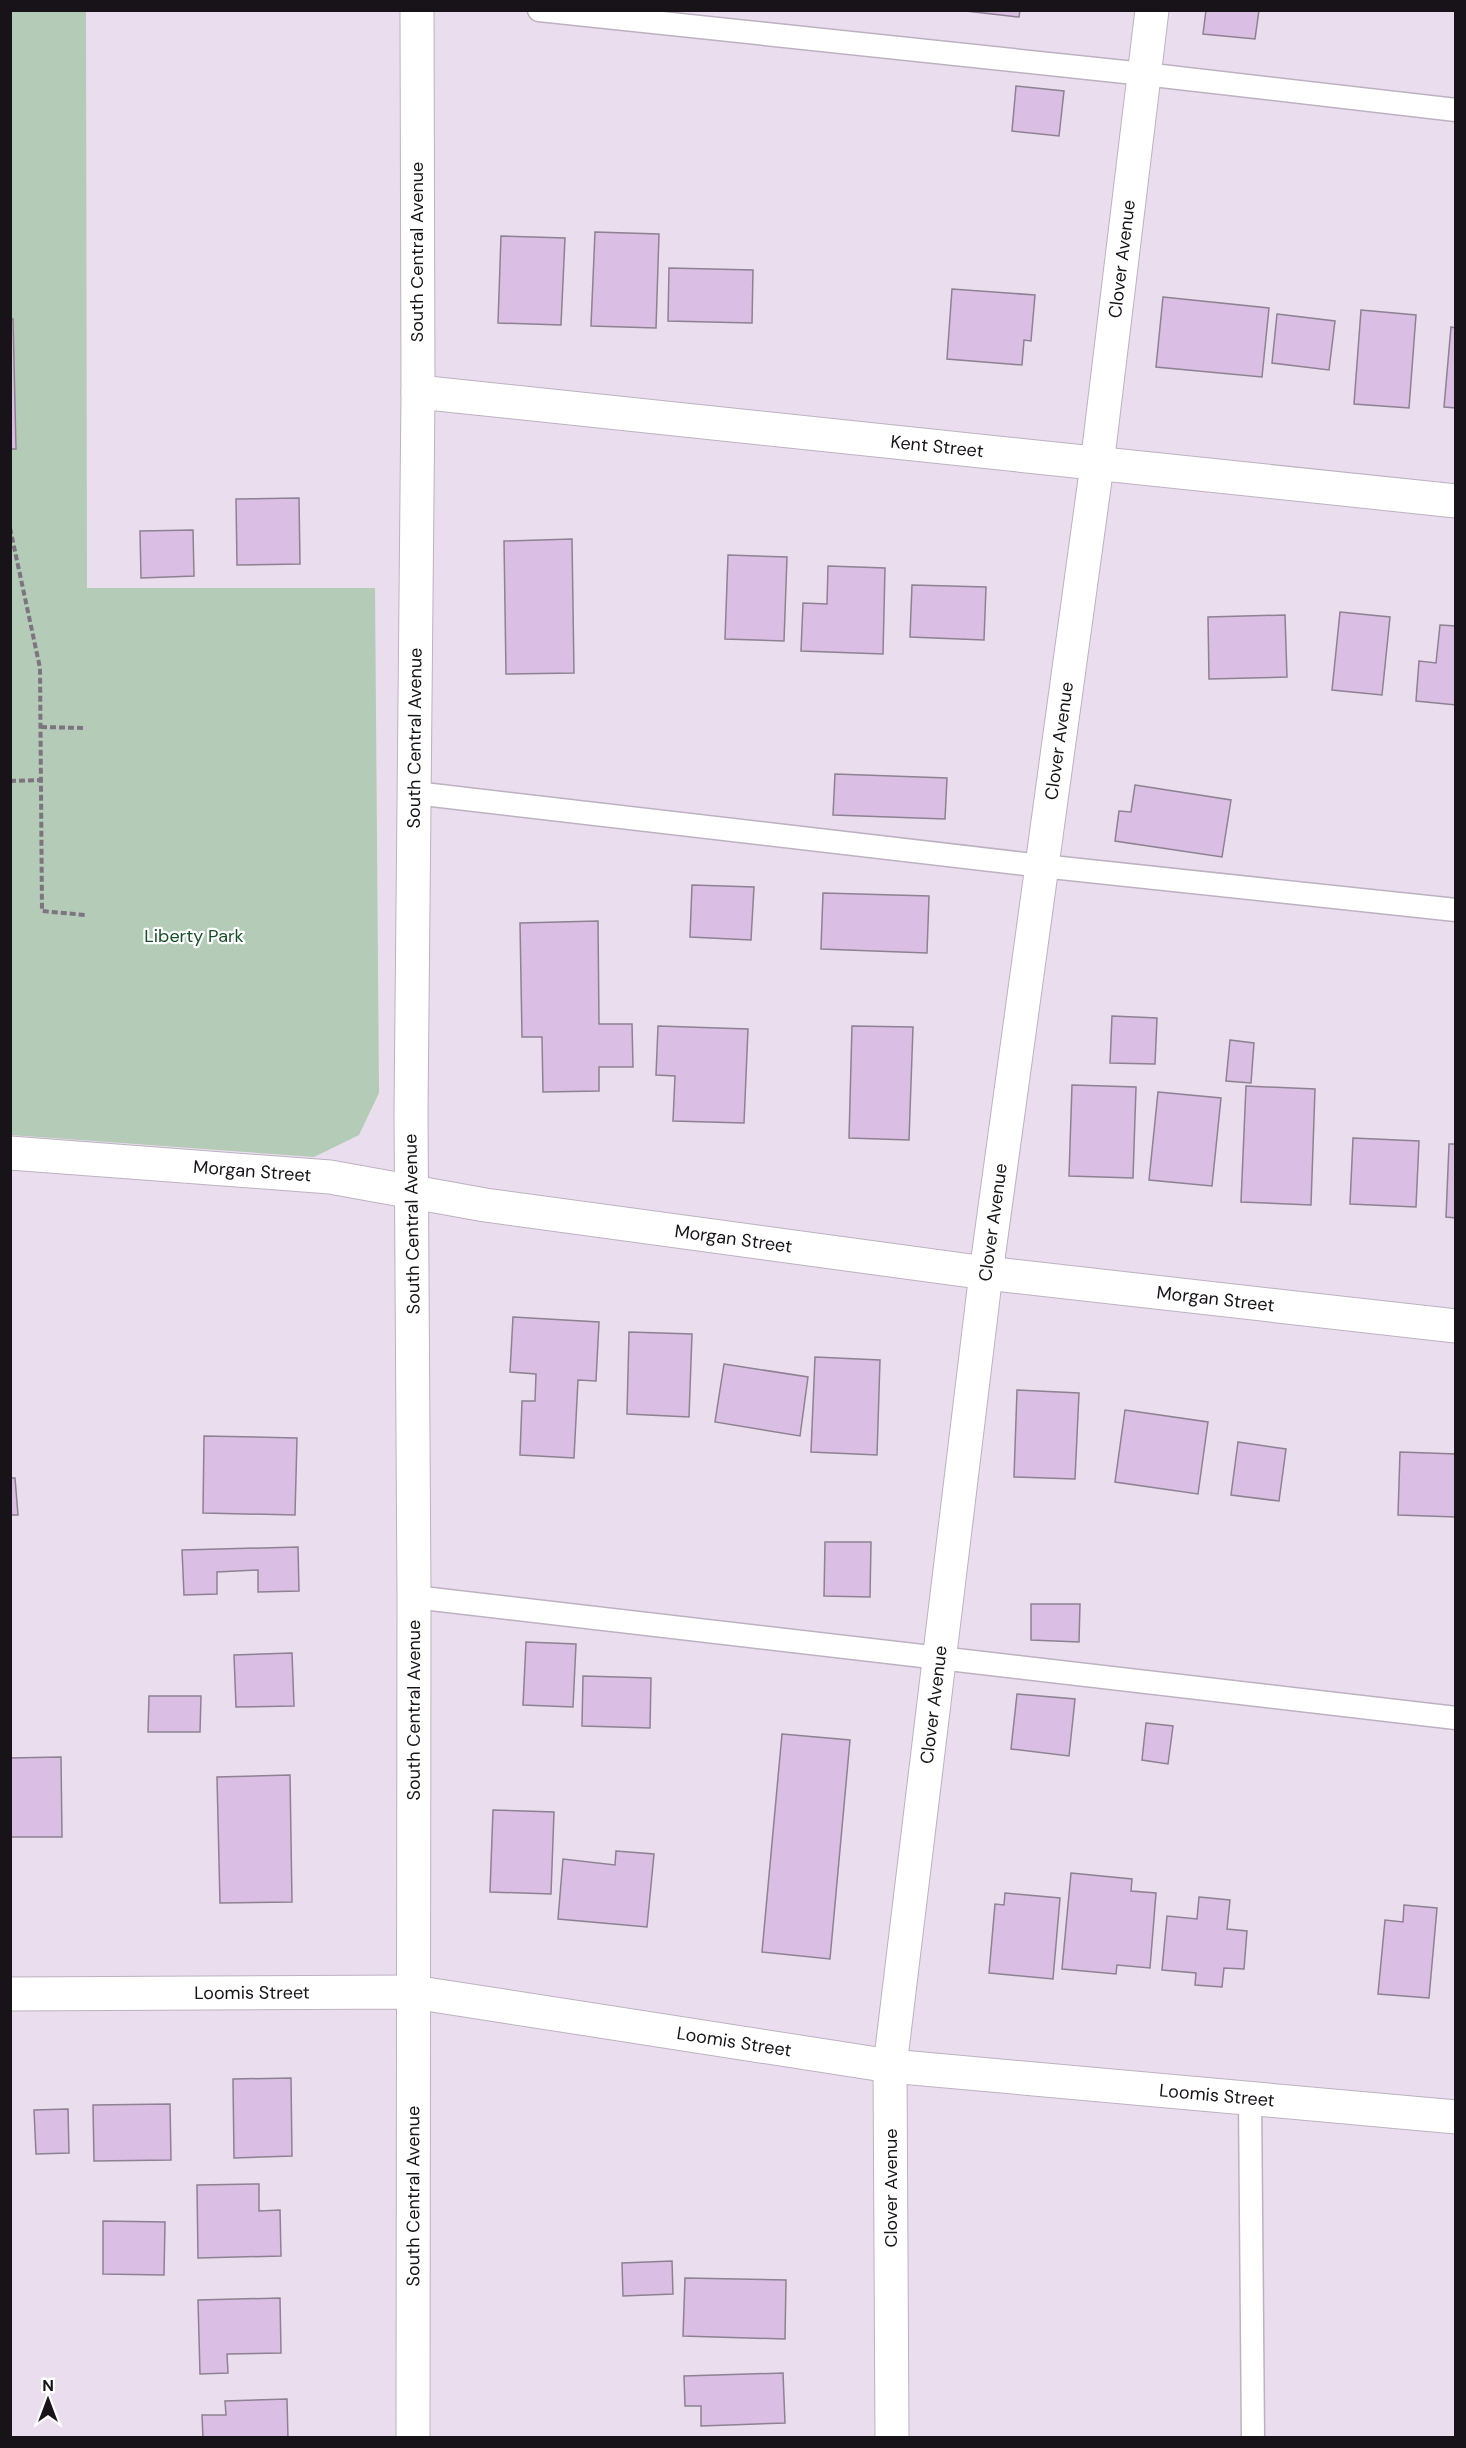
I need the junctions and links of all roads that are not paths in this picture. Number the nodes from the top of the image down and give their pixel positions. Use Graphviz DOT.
graph roads {
  1 [pos="417,10"];
  2 [pos="539,10"];
  3 [pos="1152,10"];
  4 [pos="1144,74"];
  5 [pos="1455,110"];
  6 [pos="418,392"];
  7 [pos="1096,465"];
  8 [pos="1455,501"];
  9 [pos="415,793"];
  10 [pos="1042,867"];
  11 [pos="1455,910"];
  12 [pos="10,1153"];
  13 [pos="411,1191"];
  14 [pos="986,1273"];
  15 [pos="1455,1326"];
  16 [pos="414,1597"];
  17 [pos="939,1658"];
  18 [pos="1455,1718"];
  19 [pos="413,1992"];
  20 [pos="10,1994"];
  21 [pos="890,2066"];
  22 [pos="1250,2098"];
  23 [pos="1455,2117"];
  24 [pos="413,2438"];
  25 [pos="892,2438"];
  26 [pos="1253,2438"];
  1 -- 6 [label="street, South Central Avenue"];
  2 -- 4 [label="lane"];
  3 -- 4 [label="street, Clover Avenue"];
  4 -- 5 [label="lane"];
  4 -- 7 [label="street, Clover Avenue"];
  6 -- 7 [label="street, Kent Street"];
  6 -- 9 [label="street, South Central Avenue"];
  7 -- 8 [label="street, Kent Street"];
  7 -- 10 [label="street, Clover Avenue"];
  9 -- 10 [label="lane"];
  9 -- 13 [label="street, South Central Avenue"];
  10 -- 11 [label="lane"];
  10 -- 14 [label="street, Clover Avenue"];
  12 -- 13 [label="street, Morgan Street"];
  13 -- 14 [label="street, Morgan Street"];
  13 -- 16 [label="street, South Central Avenue"];
  14 -- 15 [label="street, Morgan Street"];
  14 -- 17 [label="street, Clover Avenue"];
  16 -- 17 [label="lane"];
  16 -- 19 [label="street, South Central Avenue"];
  17 -- 18 [label="lane"];
  17 -- 21 [label="street, Clover Avenue"];
  19 -- 20 [label="street, Loomis Street"];
  19 -- 21 [label="street, Loomis Street"];
  19 -- 24 [label="street, South Central Avenue"];
  21 -- 22 [label="street, Loomis Street"];
  21 -- 25 [label="street, Clover Avenue"];
  22 -- 23 [label="street, Loomis Street"];
  22 -- 26 [label="lane"];
}
